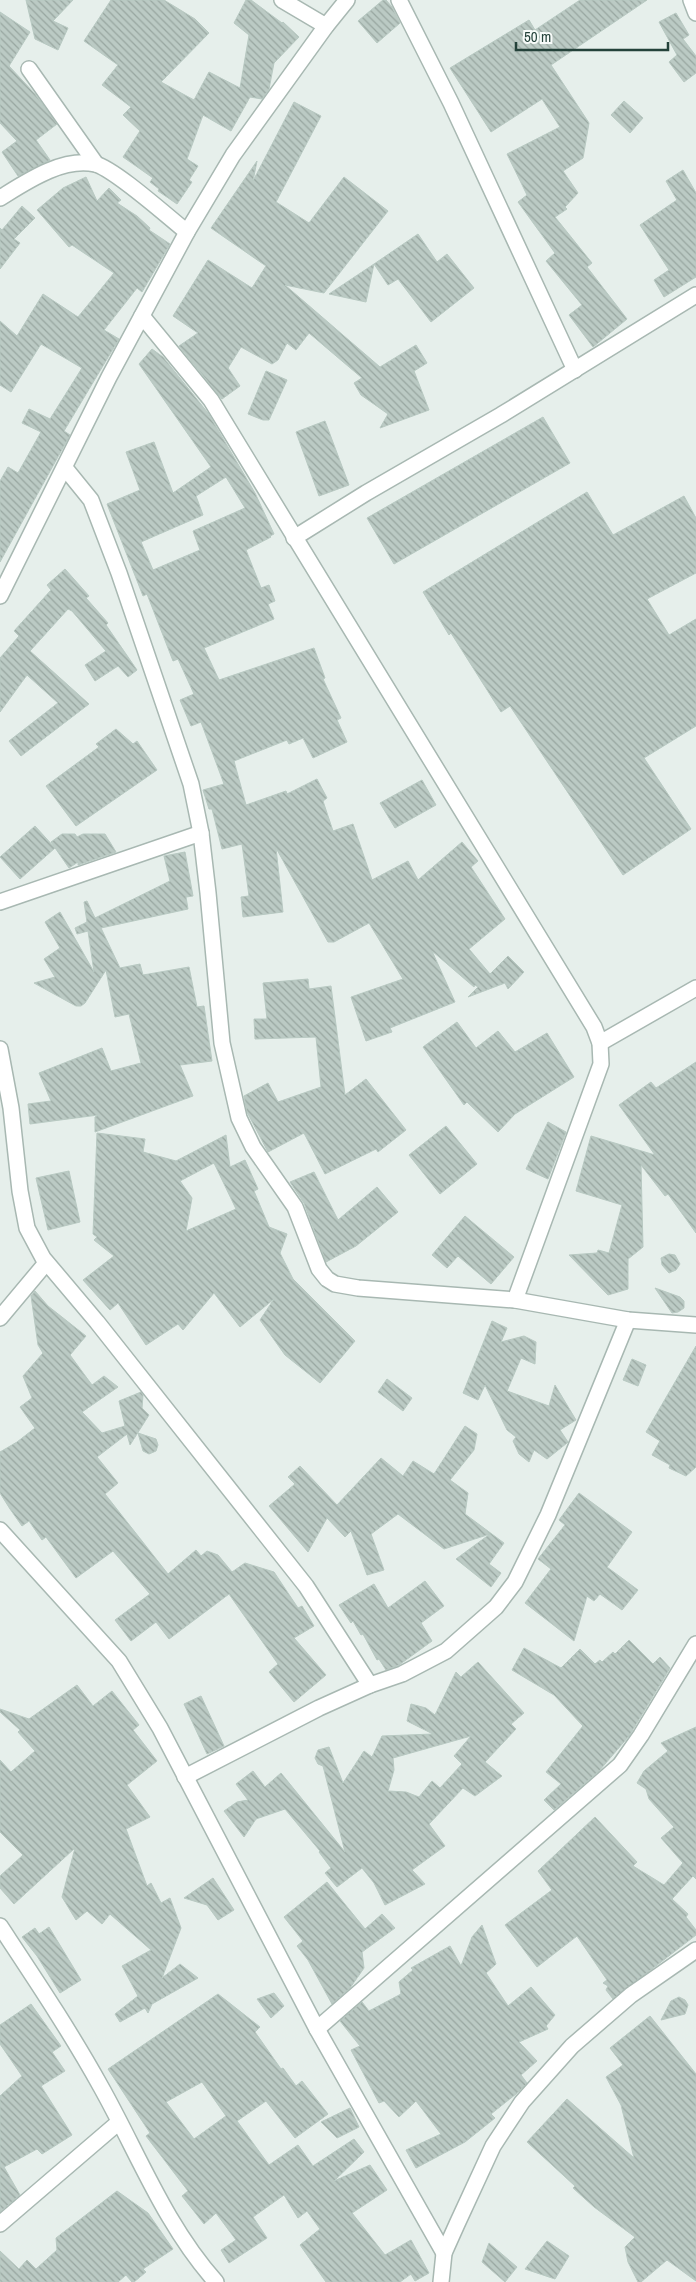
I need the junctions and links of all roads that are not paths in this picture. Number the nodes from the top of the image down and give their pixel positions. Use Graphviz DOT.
graph roads {
  1 [pos="282,0"];
  2 [pos="347,0"];
  3 [pos="399,0"];
  4 [pos="691,0"];
  5 [pos="696,13"];
  6 [pos="326,26"];
  7 [pos="29,69"];
  8 [pos="96,164"];
  9 [pos="0,198"];
  10 [pos="187,232"];
  11 [pos="696,295"];
  12 [pos="142,316"];
  13 [pos="575,370"];
  14 [pos="65,468"];
  15 [pos="294,538"];
  16 [pos="0,596"];
  17 [pos="201,833"];
  18 [pos="0,902"];
  19 [pos="696,988"];
  20 [pos="600,1043"];
  21 [pos="0,1049"];
  22 [pos="46,1262"];
  23 [pos="515,1300"];
  24 [pos="0,1318"];
  25 [pos="628,1320"];
  26 [pos="696,1325"];
  27 [pos="0,1530"];
  28 [pos="696,1644"];
  29 [pos="370,1685"];
  30 [pos="185,1777"];
  31 [pos="2,1934"];
  32 [pos="696,1950"];
  33 [pos="317,2029"];
  34 [pos="119,2122"];
  35 [pos="0,2224"];
  36 [pos="444,2253"];
  37 [pos="216,2282"];
  38 [pos="441,2282"];
  1 -- 6 [label="street"];
  2 -- 6 [label="street"];
  3 -- 13 [label="street"];
  4 -- 5 [label="street"];
  6 -- 10 [label="street"];
  7 -- 8 [label="street"];
  8 -- 9 [label="street"];
  8 -- 10 [label="street"];
  10 -- 12 [label="street"];
  11 -- 13 [label="street"];
  12 -- 14 [label="street"];
  12 -- 15 [label="street"];
  13 -- 15 [label="street"];
  14 -- 16 [label="street"];
  14 -- 17 [label="street"];
  15 -- 20 [label="street"];
  17 -- 18 [label="street"];
  17 -- 23 [label="street"];
  19 -- 20 [label="street"];
  20 -- 23 [label="street"];
  21 -- 22 [label="street"];
  22 -- 24 [label="street"];
  22 -- 29 [label="street"];
  23 -- 25 [label="street"];
  25 -- 26 [label="street"];
  25 -- 29 [label="street"];
  27 -- 30 [label="street"];
  28 -- 33 [label="street"];
  29 -- 30 [label="street"];
  30 -- 33 [label="street"];
  31 -- 34 [label="street"];
  32 -- 36 [label="street"];
  33 -- 36 [label="street"];
  34 -- 35 [label="street"];
  34 -- 37 [label="street"];
  36 -- 38 [label="street"];
}
